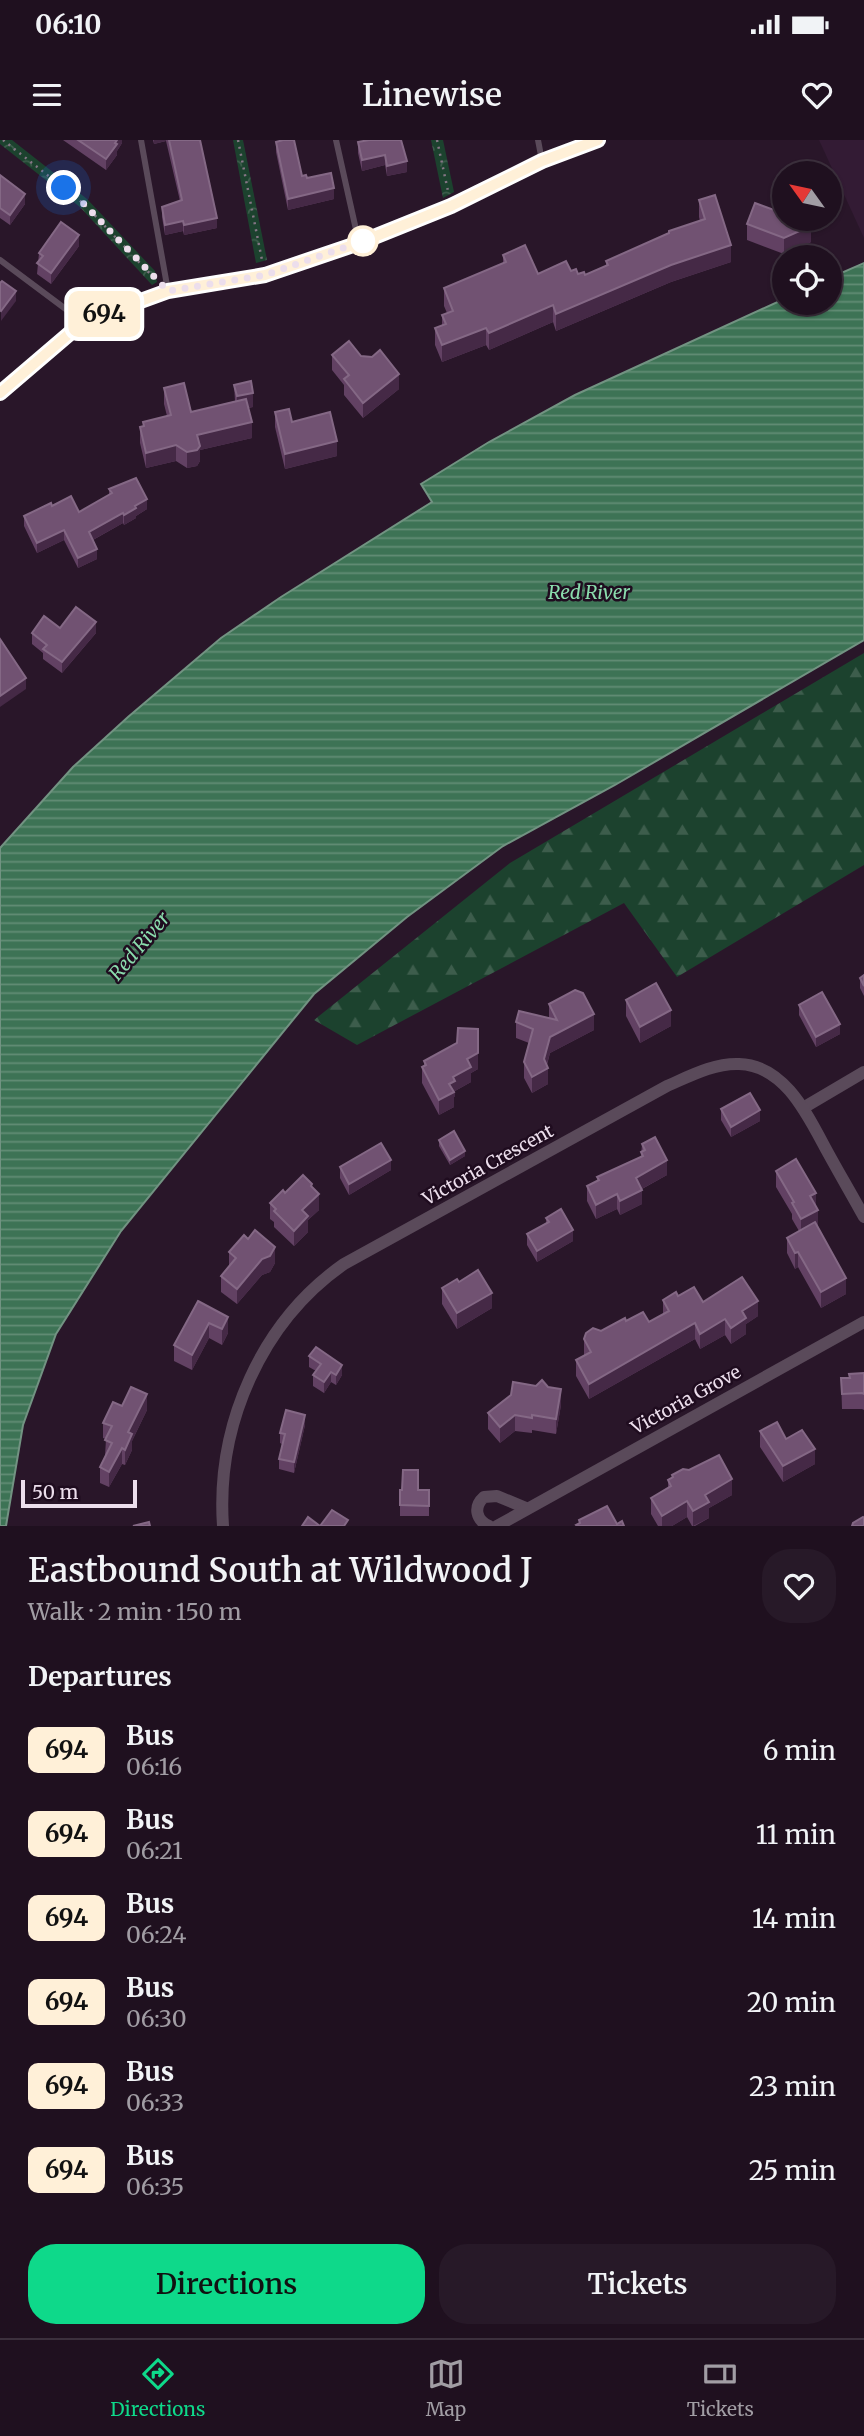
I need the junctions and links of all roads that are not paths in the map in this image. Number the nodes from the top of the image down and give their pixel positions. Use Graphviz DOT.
graph roads {
  1 [pos="141,140"];
  2 [pos="336,140"];
  3 [pos="538,140"];
  4 [pos="598,140"];
  5 [pos="542,161"];
  6 [pos="359,243"];
  7 [pos="0,260"];
  8 [pos="168,291"];
  9 [pos="83,322"];
  10 [pos="0,393"];
  11 [pos="864,1072"];
  12 [pos="803,1108"];
  13 [pos="864,1217"];
  14 [pos="864,1322"];
  15 [pos="526,1508"];
  16 [pos="223,1526"];
  17 [pos="489,1526"];
  18 [pos="497,1526"];
  1 -- 8 [label="lane"];
  2 -- 6 [label="lane"];
  3 -- 5 [label="lane"];
  4 -- 5 [label="street"];
  5 -- 6 [label="street"];
  6 -- 8 [label="street"];
  7 -- 9 [label="lane"];
  8 -- 9 [label="street"];
  9 -- 10 [label="street"];
  11 -- 12 [label="street"];
  12 -- 13 [label="street, Victoria Crescent"];
  12 -- 16 [label="street, Victoria Crescent"];
  14 -- 15 [label="street, Victoria Grove"];
  15 -- 17 [label="street"];
  15 -- 18 [label="street, Victoria Grove"];
}
